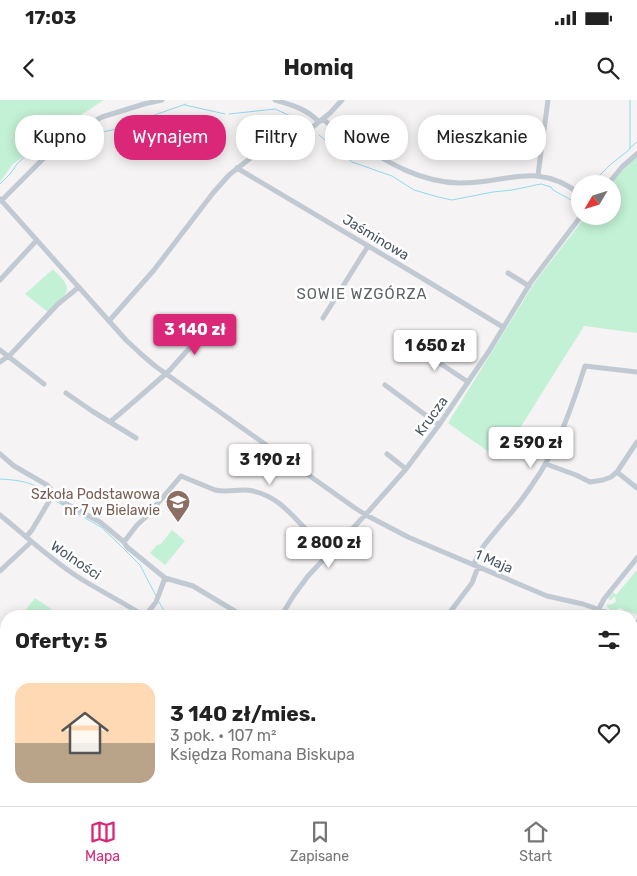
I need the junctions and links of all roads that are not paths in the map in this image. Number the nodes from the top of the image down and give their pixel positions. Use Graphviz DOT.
graph roads {
  1 [pos="162,100"];
  2 [pos="275,100"];
  3 [pos="342,100"];
  4 [pos="548,100"];
  5 [pos="321,121"];
  6 [pos="637,154"];
  7 [pos="237,168"];
  8 [pos="538,175"];
  9 [pos="615,175"];
  10 [pos="571,188"];
  11 [pos="1,200"];
  12 [pos="575,225"];
  13 [pos="37,240"];
  14 [pos="368,246"];
  15 [pos="508,273"];
  16 [pos="0,280"];
  17 [pos="529,286"];
  18 [pos="78,287"];
  19 [pos="323,318"];
  20 [pos="109,321"];
  21 [pos="503,327"];
  22 [pos="202,334"];
  23 [pos="414,346"];
  24 [pos="0,350"];
  25 [pos="7,356"];
  26 [pos="0,362"];
  27 [pos="637,372"];
  28 [pos="166,374"];
  29 [pos="468,382"];
  30 [pos="44,384"];
  31 [pos="385,385"];
  32 [pos="66,393"];
  33 [pos="110,422"];
  34 [pos="439,425"];
  35 [pos="136,438"];
  36 [pos="637,442"];
  37 [pos="0,454"];
  38 [pos="386,454"];
  39 [pos="546,464"];
  40 [pos="406,469"];
  41 [pos="617,472"];
  42 [pos="637,488"];
  43 [pos="54,493"];
  44 [pos="0,515"];
  45 [pos="366,515"];
  46 [pos="26,537"];
  47 [pos="31,542"];
  48 [pos="124,542"];
  49 [pos="332,551"];
  50 [pos="637,558"];
  51 [pos="476,566"];
  52 [pos="0,571"];
  53 [pos="165,578"];
  54 [pos="599,609"];
  55 [pos="136,610"];
  56 [pos="150,610"];
  57 [pos="232,610"];
  58 [pos="285,610"];
  59 [pos="451,610"];
  1 -- 11 [label="street"];
  2 -- 5 [label="street"];
  3 -- 5 [label="street"];
  4 -- 8 [label="street"];
  5 -- 7 [label="street"];
  5 -- 8 [label="street"];
  6 -- 9 [label="street"];
  7 -- 14 [label="street, Jaśminowa"];
  7 -- 20 [label="street"];
  8 -- 10 [label="street"];
  11 -- 13 [label="street, 1 Maja"];
  12 -- 17 [label="street, Krucza"];
  13 -- 16 [label="street"];
  13 -- 18 [label="street, 1 Maja"];
  14 -- 19 [label="street"];
  14 -- 21 [label="street, Jaśminowa"];
  15 -- 17 [label="street"];
  17 -- 21 [label="street, Krucza"];
  18 -- 20 [label="street, 1 Maja"];
  18 -- 25 [label="street"];
  20 -- 28 [label="street, 1 Maja"];
  21 -- 29 [label="street, Krucza"];
  22 -- 28 [label="street"];
  23 -- 29 [label="street"];
  24 -- 25 [label="street"];
  25 -- 26 [label="street"];
  25 -- 30 [label="street"];
  27 -- 39 [label="street"];
  28 -- 33 [label="street"];
  28 -- 45 [label="street, 1 Maja"];
  29 -- 34 [label="street, Krucza"];
  31 -- 34 [label="street"];
  32 -- 33 [label="street"];
  33 -- 35 [label="street"];
  34 -- 40 [label="street, Krucza"];
  36 -- 41 [label="street"];
  37 -- 43 [label="street"];
  38 -- 40 [label="street"];
  39 -- 41 [label="street"];
  39 -- 51 [label="street"];
  40 -- 45 [label="street, Krucza"];
  41 -- 42 [label="street"];
  43 -- 46 [label="street"];
  43 -- 48 [label="street"];
  44 -- 46 [label="street, Wolności"];
  45 -- 49 [label="street, Krucza"];
  45 -- 51 [label="street, 1 Maja"];
  46 -- 47 [label="street, Wolności"];
  47 -- 52 [label="street"];
  47 -- 55 [label="street, Wolności"];
  48 -- 49 [label="street"];
  48 -- 53 [label="street"];
  49 -- 58 [label="street, Krucza"];
  50 -- 54 [label="street"];
  51 -- 54 [label="street, 1 Maja"];
  51 -- 59 [label="street"];
  53 -- 56 [label="street"];
  53 -- 57 [label="street"];
}
